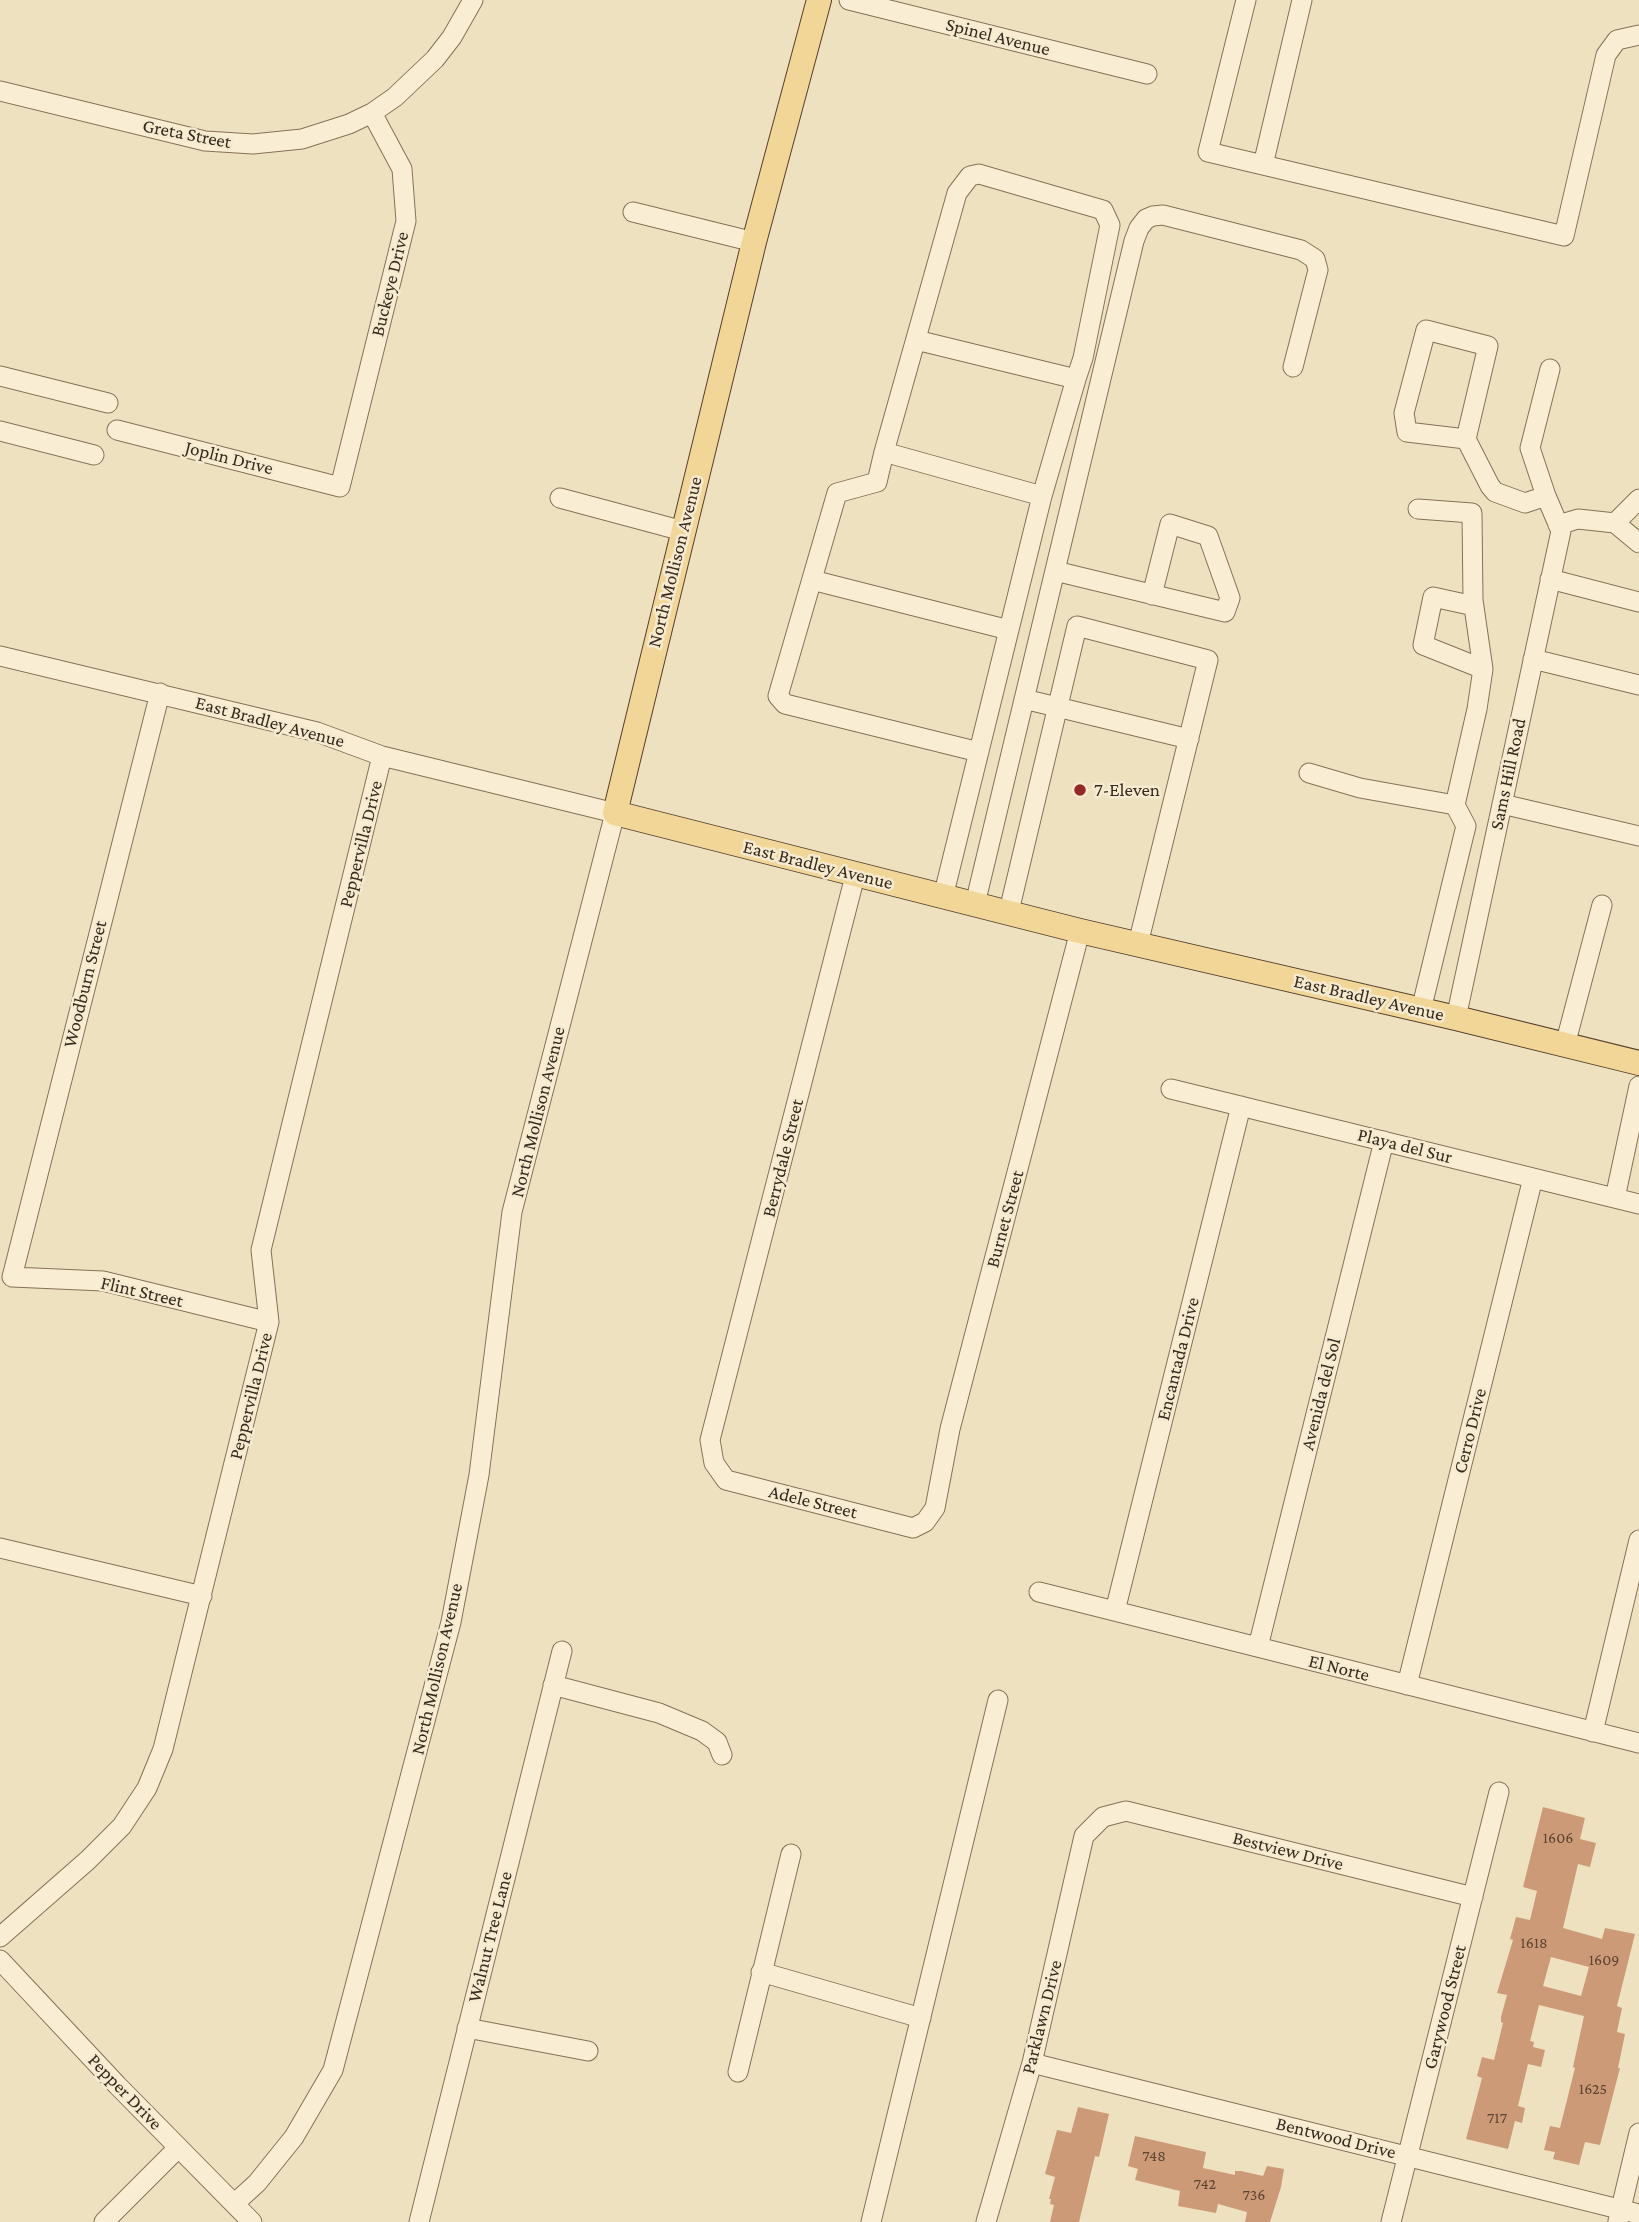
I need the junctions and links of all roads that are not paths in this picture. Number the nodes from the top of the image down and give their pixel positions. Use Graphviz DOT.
graph roads {
  1 [pos="473,0"];
  2 [pos="819,0"];
  3 [pos="849,0"];
  4 [pos="1246,0"];
  5 [pos="1302,0"];
  6 [pos="1639,35"];
  7 [pos="1147,74"];
  8 [pos="0,91"];
  9 [pos="372,113"];
  10 [pos="1263,165"];
  11 [pos="634,212"];
  12 [pos="754,242"];
  13 [pos="916,340"];
  14 [pos="1293,367"];
  15 [pos="1550,369"];
  16 [pos="0,376"];
  17 [pos="1076,379"];
  18 [pos="108,403"];
  19 [pos="117,430"];
  20 [pos="0,431"];
  21 [pos="1466,439"];
  22 [pos="884,452"];
  23 [pos="94,455"];
  24 [pos="340,487"];
  25 [pos="1042,496"];
  26 [pos="1546,496"];
  27 [pos="560,498"];
  28 [pos="1639,499"];
  29 [pos="1418,509"];
  30 [pos="1615,523"];
  31 [pos="1559,528"];
  32 [pos="683,531"];
  33 [pos="1639,543"];
  34 [pos="1055,571"];
  35 [pos="1550,579"];
  36 [pos="811,580"];
  37 [pos="1152,595"];
  38 [pos="1639,602"];
  39 [pos="1474,606"];
  40 [pos="1009,630"];
  41 [pos="0,656"];
  42 [pos="1533,659"];
  43 [pos="1483,669"];
  44 [pos="1639,685"];
  45 [pos="160,693"];
  46 [pos="1024,699"];
  47 [pos="1058,707"];
  48 [pos="1189,739"];
  49 [pos="978,752"];
  50 [pos="382,756"];
  51 [pos="1309,773"];
  52 [pos="1502,804"];
  53 [pos="1455,805"];
  54 [pos="615,813"];
  55 [pos="1639,836"];
  56 [pos="855,876"];
  57 [pos="943,897"];
  58 [pos="975,904"];
  59 [pos="1602,905"];
  60 [pos="1009,911"];
  61 [pos="1080,931"];
  62 [pos="1138,944"];
  63 [pos="1422,1010"];
  64 [pos="1456,1018"];
  65 [pos="1565,1045"];
  66 [pos="1639,1063"];
  67 [pos="1639,1086"];
  68 [pos="1171,1089"];
  69 [pos="1241,1106"];
  70 [pos="1384,1141"];
  71 [pos="1533,1178"];
  72 [pos="1615,1198"];
  73 [pos="1639,1203"];
  74 [pos="12,1277"];
  75 [pos="269,1322"];
  76 [pos="710,1440"];
  77 [pos="935,1507"];
  78 [pos="1639,1540"];
  79 [pos="0,1548"];
  80 [pos="1039,1592"];
  81 [pos="202,1596"];
  82 [pos="1115,1611"];
  83 [pos="1258,1647"];
  84 [pos="562,1651"];
  85 [pos="553,1685"];
  86 [pos="1407,1685"];
  87 [pos="998,1700"];
  88 [pos="1593,1732"];
  89 [pos="1639,1743"];
  90 [pos="722,1755"];
  91 [pos="1499,1792"];
  92 [pos="1103,1817"];
  93 [pos="791,1854"];
  94 [pos="1472,1897"];
  95 [pos="0,1937"];
  96 [pos="0,1960"];
  97 [pos="761,1972"];
  98 [pos="921,2018"];
  99 [pos="467,2028"];
  100 [pos="588,2051"];
  101 [pos="1032,2063"];
  102 [pos="738,2072"];
  103 [pos="1639,2133"];
  104 [pos="178,2148"];
  105 [pos="1408,2156"];
  106 [pos="235,2203"];
  107 [pos="1626,2215"];
  108 [pos="249,2221"];
  109 [pos="104,2222"];
  110 [pos="419,2222"];
  111 [pos="871,2222"];
  112 [pos="986,2222"];
  113 [pos="1391,2222"];
  1 -- 9 [label="street"];
  2 -- 12 [label="main road, North Mollison Avenue"];
  3 -- 7 [label="street, Spinel Avenue"];
  4 -- 10 [label="street"];
  5 -- 10 [label="street"];
  6 -- 10 [label="street"];
  8 -- 9 [label="street, Greta Street"];
  9 -- 24 [label="street, Buckeye Drive"];
  11 -- 12 [label="street"];
  12 -- 32 [label="main road, North Mollison Avenue"];
  13 -- 17 [label="street"];
  13 -- 17 [label="street"];
  13 -- 22 [label="street"];
  14 -- 34 [label="street"];
  15 -- 26 [label="street"];
  16 -- 18 [label="street"];
  17 -- 25 [label="street"];
  19 -- 24 [label="street, Joplin Drive"];
  20 -- 23 [label="street"];
  21 -- 21 [label="street"];
  21 -- 26 [label="street"];
  22 -- 25 [label="street"];
  22 -- 36 [label="street"];
  25 -- 40 [label="street"];
  26 -- 31 [label="street"];
  27 -- 32 [label="street"];
  28 -- 30 [label="street"];
  29 -- 39 [label="street"];
  30 -- 31 [label="street"];
  30 -- 33 [label="street"];
  31 -- 35 [label="street, Sams Hill Road"];
  32 -- 54 [label="main road, North Mollison Avenue"];
  34 -- 37 [label="street"];
  34 -- 46 [label="street"];
  35 -- 38 [label="street"];
  35 -- 42 [label="street, Sams Hill Road"];
  36 -- 40 [label="street"];
  36 -- 49 [label="street"];
  37 -- 37 [label="street"];
  39 -- 43 [label="street"];
  39 -- 43 [label="street"];
  40 -- 49 [label="street"];
  41 -- 45 [label="street, East Bradley Avenue"];
  42 -- 44 [label="street"];
  42 -- 52 [label="street, Sams Hill Road"];
  43 -- 53 [label="street"];
  45 -- 50 [label="street, East Bradley Avenue"];
  45 -- 74 [label="street, Woodburn Street"];
  46 -- 47 [label="street"];
  46 -- 58 [label="street"];
  47 -- 48 [label="street"];
  47 -- 48 [label="street"];
  47 -- 60 [label="street"];
  48 -- 62 [label="street"];
  49 -- 57 [label="street"];
  50 -- 54 [label="street, East Bradley Avenue"];
  50 -- 75 [label="street, Peppervilla Drive"];
  51 -- 53 [label="street"];
  52 -- 55 [label="street"];
  52 -- 64 [label="street, Sams Hill Road"];
  53 -- 63 [label="street"];
  54 -- 56 [label="main road, East Bradley Avenue"];
  54 -- 106 [label="street, North Mollison Avenue"];
  56 -- 57 [label="main road, East Bradley Avenue"];
  56 -- 76 [label="street, Berrydale Street"];
  57 -- 58 [label="main road, East Bradley Avenue"];
  58 -- 60 [label="main road, East Bradley Avenue"];
  59 -- 65 [label="street"];
  60 -- 61 [label="main road, East Bradley Avenue"];
  61 -- 62 [label="main road, East Bradley Avenue"];
  61 -- 77 [label="street, Burnet Street"];
  62 -- 63 [label="main road, East Bradley Avenue"];
  63 -- 64 [label="main road, East Bradley Avenue"];
  64 -- 65 [label="main road, East Bradley Avenue"];
  65 -- 66 [label="main road, East Bradley Avenue"];
  67 -- 72 [label="street"];
  68 -- 69 [label="street, Playa del Sur"];
  69 -- 70 [label="street, Playa del Sur"];
  69 -- 82 [label="street, Encantada Drive"];
  70 -- 71 [label="street, Playa del Sur"];
  70 -- 83 [label="street, Avenida del Sol"];
  71 -- 72 [label="street, Playa del Sur"];
  71 -- 86 [label="street, Cerro Drive"];
  72 -- 73 [label="street, Playa del Sur"];
  74 -- 75 [label="street, Flint Street"];
  75 -- 81 [label="street, Peppervilla Drive"];
  76 -- 77 [label="street, Adele Street"];
  78 -- 88 [label="street"];
  79 -- 81 [label="street"];
  80 -- 82 [label="street, El Norte"];
  81 -- 95 [label="street, Peppervilla Drive"];
  82 -- 83 [label="street, El Norte"];
  83 -- 86 [label="street, El Norte"];
  84 -- 85 [label="street, Walnut Tree Lane"];
  85 -- 90 [label="street"];
  85 -- 99 [label="street, Walnut Tree Lane"];
  86 -- 88 [label="street, El Norte"];
  87 -- 98 [label="street"];
  88 -- 89 [label="street, El Norte"];
  91 -- 94 [label="street, Garywood Street"];
  92 -- 94 [label="street, Bestview Drive"];
  92 -- 101 [label="street, Parklawn Drive"];
  93 -- 97 [label="street"];
  94 -- 105 [label="street, Garywood Street"];
  96 -- 104 [label="street, Pepper Drive"];
  97 -- 98 [label="street"];
  97 -- 102 [label="street"];
  98 -- 111 [label="street"];
  99 -- 100 [label="street"];
  99 -- 110 [label="street, Walnut Tree Lane"];
  101 -- 105 [label="street, Bentwood Drive"];
  101 -- 112 [label="street, Parklawn Drive"];
  103 -- 107 [label="street"];
  104 -- 106 [label="street, Pepper Drive"];
  104 -- 109 [label="street"];
  105 -- 107 [label="street, Bentwood Drive"];
  105 -- 113 [label="street, Garywood Street"];
  106 -- 108 [label="street, Pepper Drive"];
}
